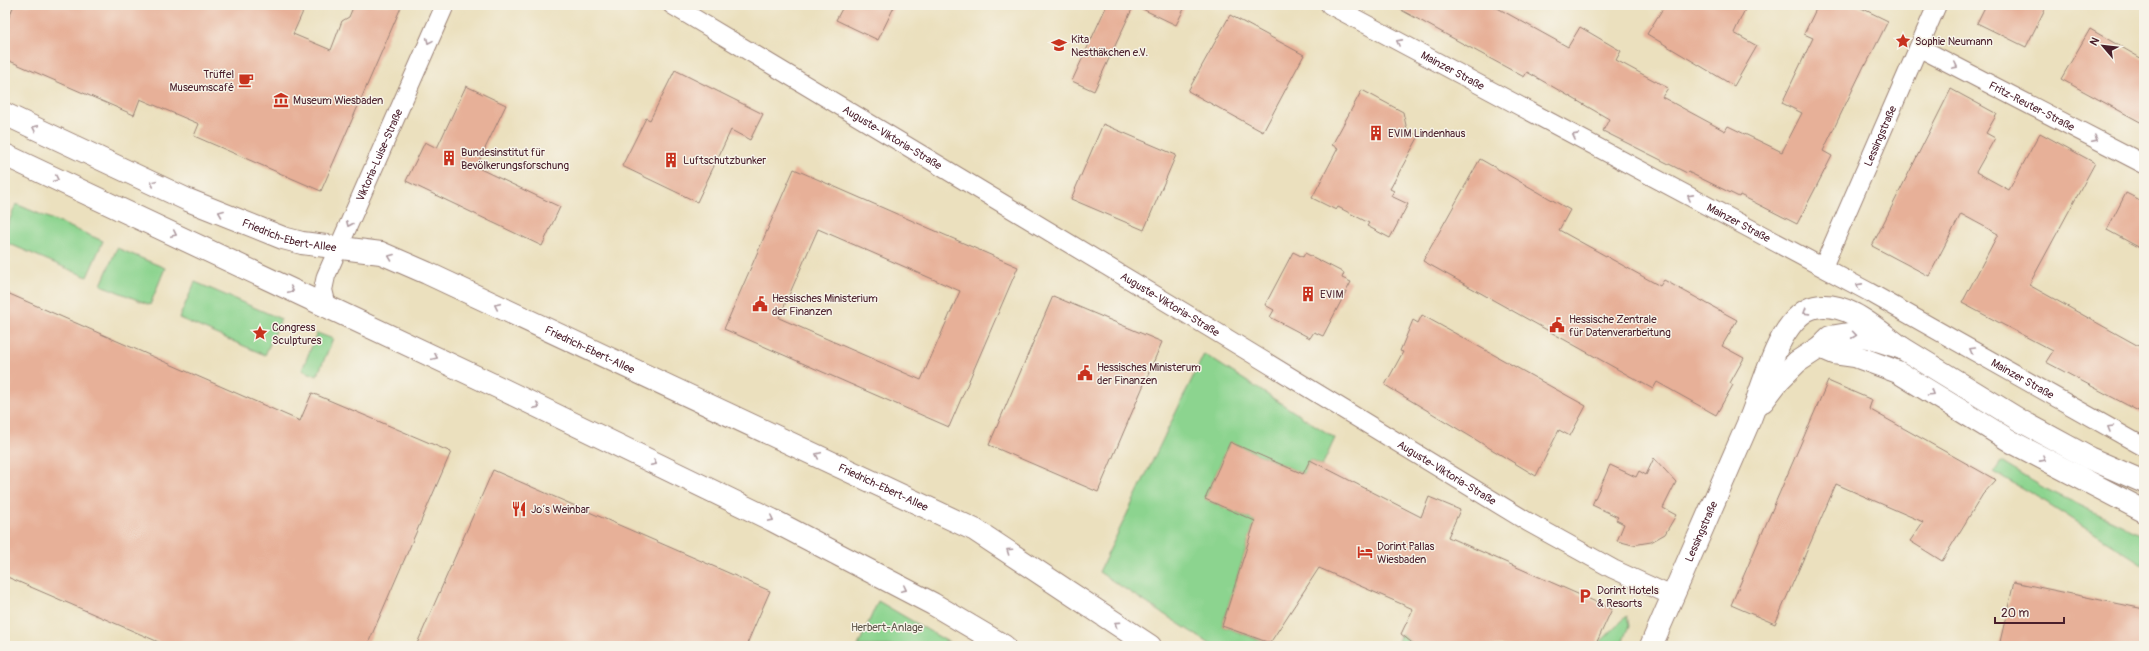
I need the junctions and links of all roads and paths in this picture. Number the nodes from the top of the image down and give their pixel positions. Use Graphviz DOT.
graph roads {
  1 [pos="445,5"];
  2 [pos="672,5"];
  3 [pos="1330,5"];
  4 [pos="1937,5"];
  5 [pos="1358,12"];
  6 [pos="1920,48"];
  7 [pos="5,114"];
  8 [pos="5,155"];
  9 [pos="2144,164"];
  10 [pos="339,248"];
  11 [pos="1823,267"];
  12 [pos="327,306"];
  13 [pos="1820,348"];
  14 [pos="1902,348"];
  15 [pos="1750,418"];
  16 [pos="2144,446"];
  17 [pos="2144,482"];
  18 [pos="2144,511"];
  19 [pos="1672,596"];
  20 [pos="1004,646"];
  21 [pos="1150,646"];
  22 [pos="1651,646"];
  1 -- 10 [label="street, Viktoria-Luise-Straße, one-way"];
  2 -- 19 [label="street, Auguste-Viktoria-Straße"];
  3 -- 5 [label="street, Mainzer Straße"];
  4 -- 6 [label="street, Lessingstraße"];
  11 -- 5 [label="street, Mainzer Straße, one-way"];
  6 -- 9 [label="street, Fritz-Reuter-Straße, one-way"];
  6 -- 11 [label="street, Lessingstraße"];
  10 -- 7 [label="street, Friedrich-Ebert-Allee, one-way"];
  8 -- 12 [label="street, one-way"];
  10 -- 12 [label="street, Viktoria-Luise-Straße"];
  21 -- 10 [label="street, Friedrich-Ebert-Allee, one-way"];
  16 -- 11 [label="street, Mainzer Straße, one-way"];
  12 -- 20 [label="street, one-way"];
  13 -- 14 [label="street, one-way"];
  13 -- 15 [label="street, Lessingstraße"];
  13 -- 18 [label="street, one-way"];
  14 -- 15 [label="street, Lessingstraße, one-way"];
  14 -- 17 [label="street"];
  15 -- 19 [label="street, Lessingstraße"];
  19 -- 22 [label="street, Lessingstraße"];
}
